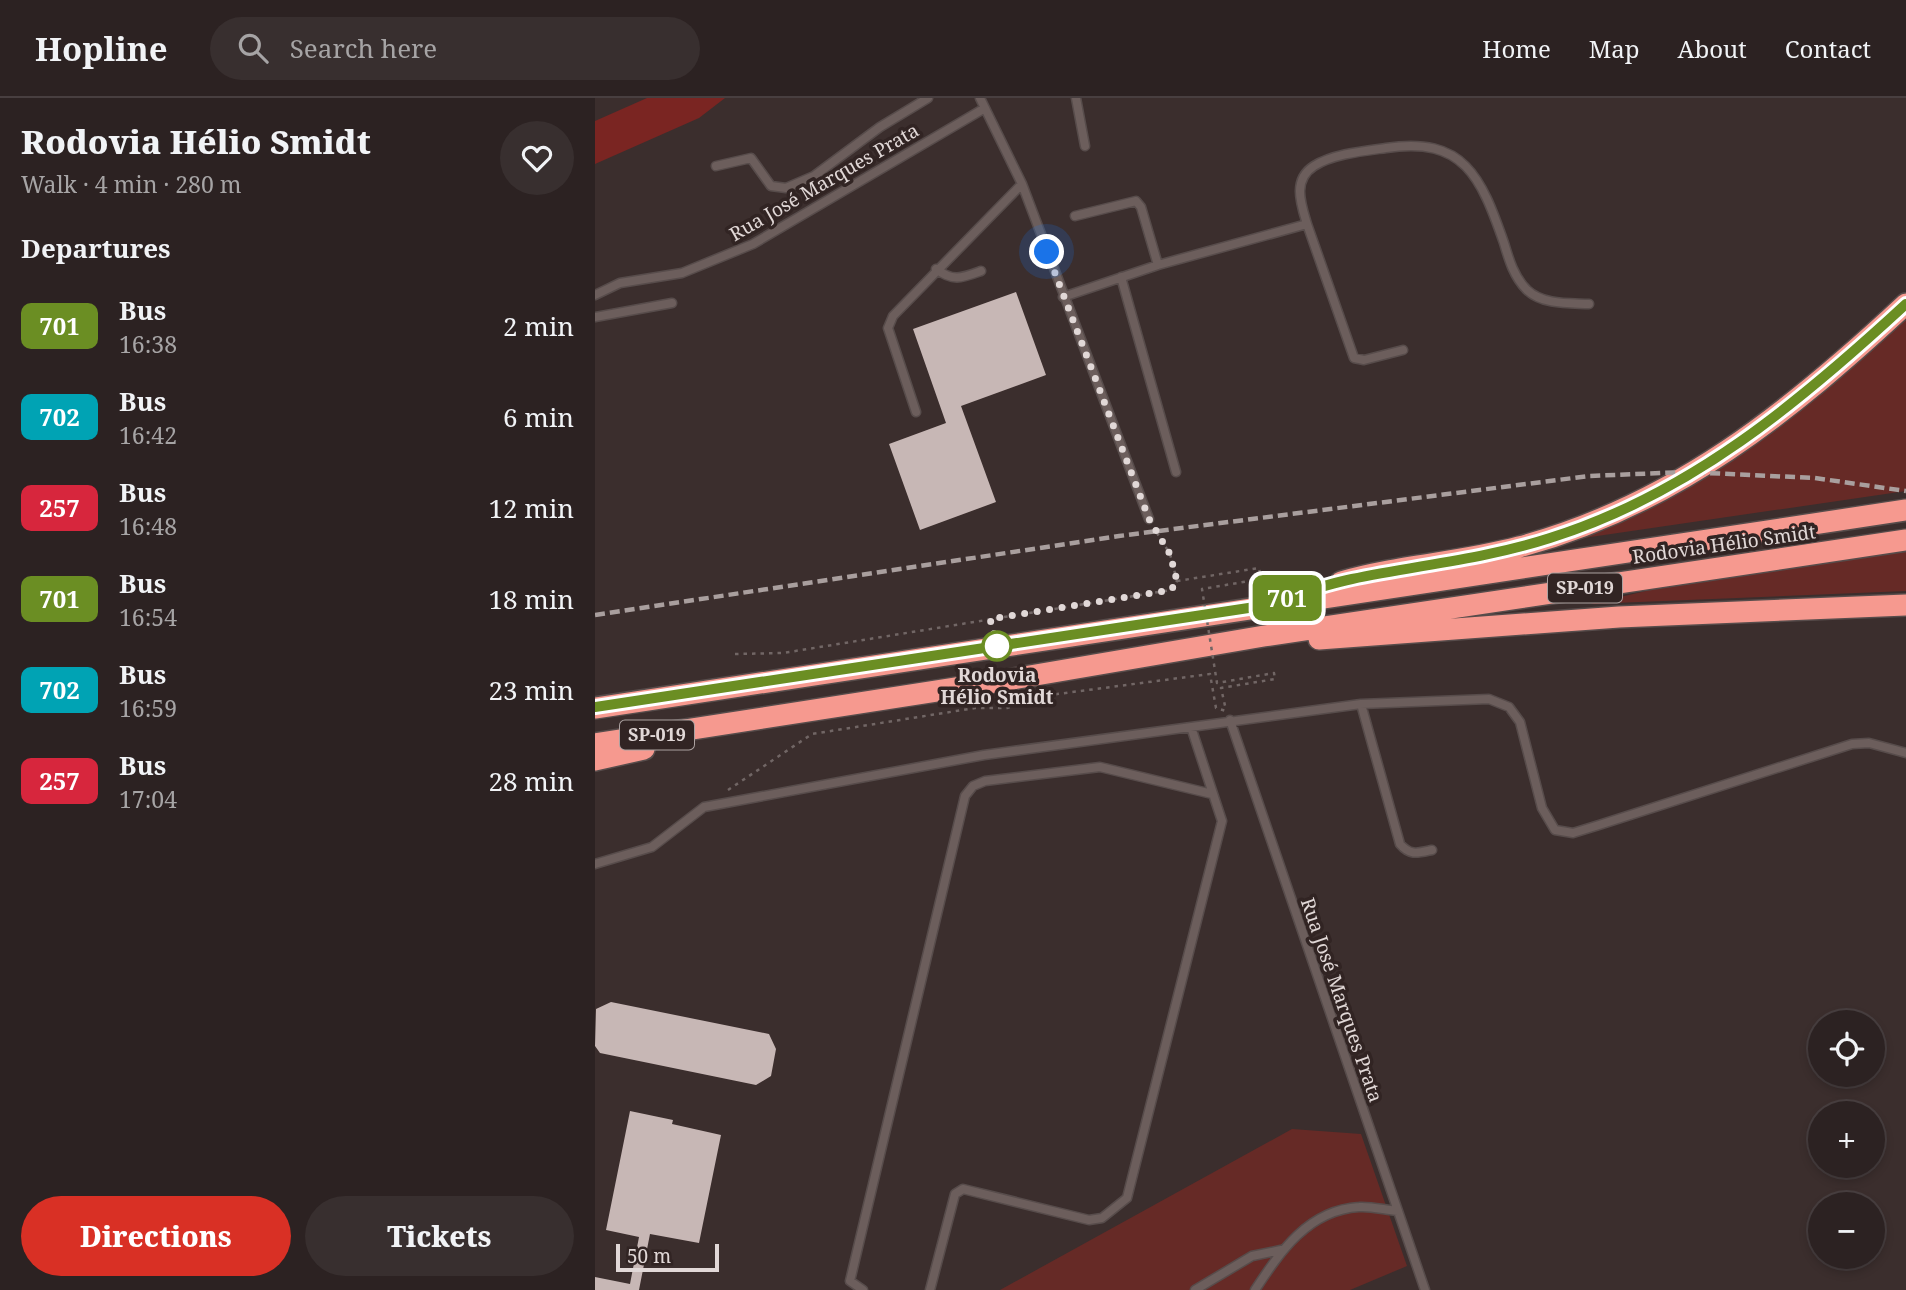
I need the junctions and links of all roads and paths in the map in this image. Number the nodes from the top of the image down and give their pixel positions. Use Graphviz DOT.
graph roads {
  1 [pos="927,98"];
  2 [pos="980,98"];
  3 [pos="1076,98"];
  4 [pos="985,108"];
  5 [pos="1085,146"];
  6 [pos="716,166"];
  7 [pos="1022,184"];
  8 [pos="1075,216"];
  9 [pos="1307,224"];
  10 [pos="1158,265"];
  11 [pos="936,269"];
  12 [pos="981,271"];
  13 [pos="1121,277"];
  14 [pos="595,295"];
  15 [pos="1063,297"];
  16 [pos="672,303"];
  17 [pos="1589,304"];
  18 [pos="1906,304"];
  19 [pos="595,317"];
  20 [pos="1403,349"];
  21 [pos="916,412"];
  22 [pos="1176,472"];
  23 [pos="1906,510"];
  24 [pos="1149,519"];
  25 [pos="1906,540"];
  26 [pos="1177,581"];
  27 [pos="1906,605"];
  28 [pos="1255,607"];
  29 [pos="1264,636"];
  30 [pos="735,654"];
  31 [pos="1361,704"];
  32 [pos="595,708"];
  33 [pos="1230,720"];
  34 [pos="718,726"];
  35 [pos="1191,727"];
  36 [pos="595,744"];
  37 [pos="1906,752"];
  38 [pos="595,760"];
  39 [pos="1212,794"];
  40 [pos="703,807"];
  41 [pos="1432,850"];
  42 [pos="595,864"];
  43 [pos="1398,1211"];
  44 [pos="1281,1250"];
  45 [pos="863,1290"];
  46 [pos="930,1290"];
  47 [pos="1195,1290"];
  48 [pos="1255,1290"];
  49 [pos="1425,1290"];
  1 -- 6 [label="lane"];
  2 -- 4 [label="lane"];
  3 -- 5 [label="lane"];
  4 -- 7 [label="lane"];
  4 -- 14 [label="lane, Rua José Marques Prata"];
  7 -- 11 [label="lane"];
  7 -- 15 [label="lane"];
  8 -- 10 [label="lane"];
  9 -- 10 [label="lane"];
  9 -- 17 [label="lane"];
  9 -- 20 [label="lane"];
  10 -- 13 [label="lane"];
  11 -- 12 [label="lane"];
  11 -- 21 [label="lane"];
  13 -- 15 [label="lane"];
  13 -- 22 [label="lane"];
  15 -- 24 [label="lane"];
  16 -- 19 [label="lane"];
  18 -- 28 [label="highway"];
  23 -- 28 [label="highway, Rodovia Hélio Smidt / SP-019"];
  24 -- 26 [label="path"];
  25 -- 29 [label="highway, Rodovia Hélio Smidt / SP-019"];
  26 -- 30 [label="path"];
  26 -- 40 [label="path, bridge"];
  27 -- 29 [label="highway"];
  28 -- 32 [label="highway, Rodovia Hélio Smidt / SP-019"];
  29 -- 34 [label="highway, Rodovia Hélio Smidt / SP-019"];
  31 -- 33 [label="lane"];
  31 -- 37 [label="lane"];
  31 -- 41 [label="lane"];
  33 -- 35 [label="lane"];
  33 -- 43 [label="lane, Rua José Marques Prata"];
  34 -- 36 [label="highway, Rodovia Hélio Smidt / SP-019"];
  34 -- 38 [label="highway"];
  35 -- 39 [label="lane"];
  35 -- 40 [label="lane"];
  39 -- 45 [label="lane"];
  39 -- 46 [label="lane"];
  40 -- 42 [label="lane"];
  43 -- 44 [label="lane"];
  43 -- 49 [label="lane, Rua José Marques Prata"];
  44 -- 47 [label="lane"];
  44 -- 48 [label="lane"];
}
